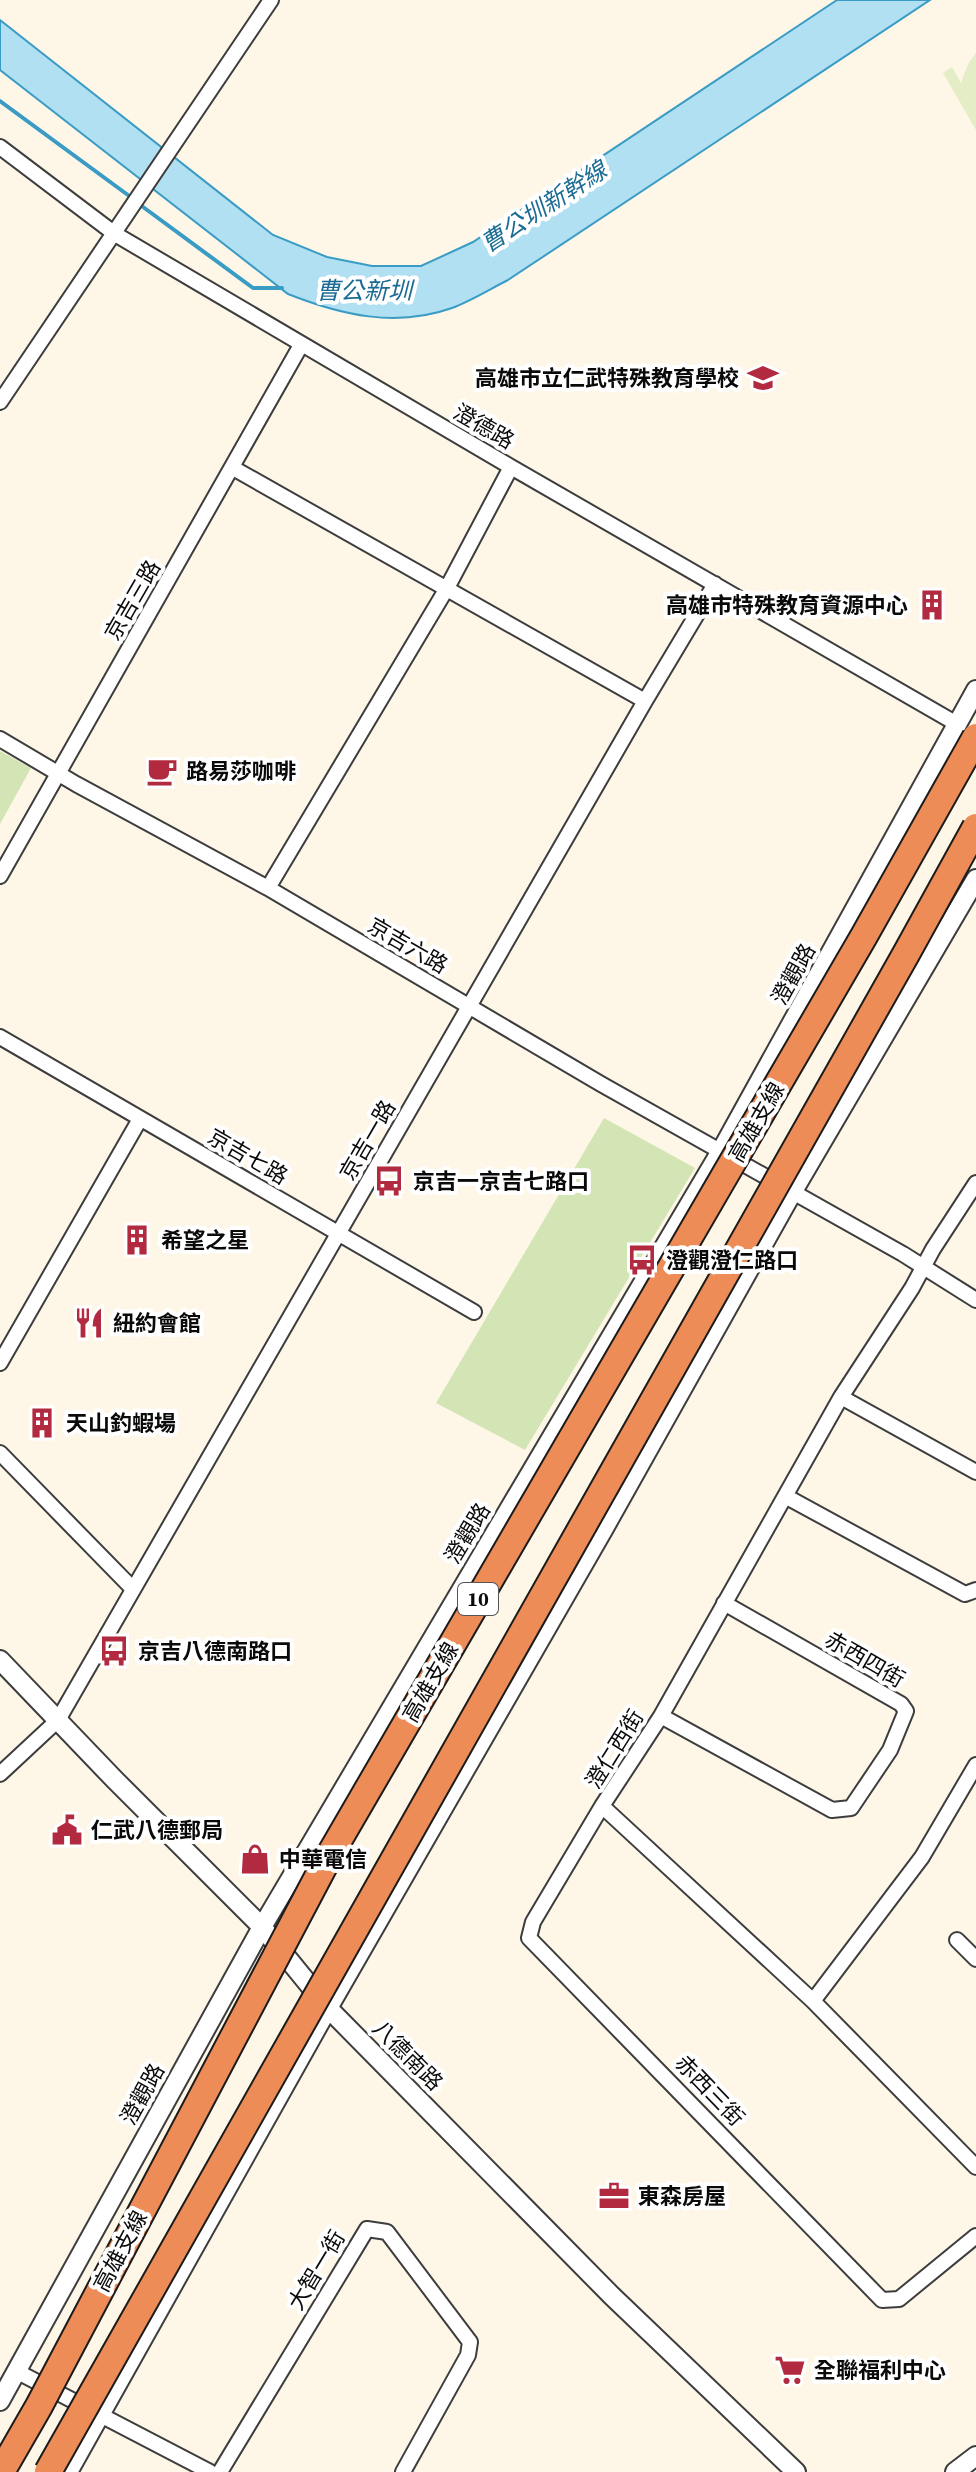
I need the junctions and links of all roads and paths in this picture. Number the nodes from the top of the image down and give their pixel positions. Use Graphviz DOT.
graph roads {
  1 [pos="271,0"];
  2 [pos="0,147"];
  3 [pos="115,234"];
  4 [pos="301,345"];
  5 [pos="0,402"];
  6 [pos="511,467"];
  7 [pos="233,468"];
  8 [pos="715,584"];
  9 [pos="447,588"];
  10 [pos="976,690"];
  11 [pos="645,701"];
  12 [pos="966,730"];
  13 [pos="0,739"];
  14 [pos="59,773"];
  15 [pos="976,827"];
  16 [pos="0,876"];
  17 [pos="976,879"];
  18 [pos="268,888"];
  19 [pos="470,1007"];
  20 [pos="0,1037"];
  21 [pos="140,1119"];
  22 [pos="721,1151"];
  23 [pos="976,1183"];
  24 [pos="793,1191"];
  25 [pos="338,1233"];
  26 [pos="923,1268"];
  27 [pos="976,1300"];
  28 [pos="474,1312"];
  29 [pos="0,1363"];
  30 [pos="841,1397"];
  31 [pos="0,1453"];
  32 [pos="976,1472"];
  33 [pos="785,1496"];
  34 [pos="133,1589"];
  35 [pos="976,1590"];
  36 [pos="724,1603"];
  37 [pos="0,1660"];
  38 [pos="661,1716"];
  39 [pos="58,1720"];
  40 [pos="976,1765"];
  41 [pos="0,1774"];
  42 [pos="602,1806"];
  43 [pos="262,1927"];
  44 [pos="957,1940"];
  45 [pos="976,1959"];
  46 [pos="813,2001"];
  47 [pos="328,2008"];
  48 [pos="976,2167"];
  49 [pos="976,2236"];
  50 [pos="16,2371"];
  51 [pos="0,2401"];
  52 [pos="99,2416"];
  53 [pos="976,2456"];
  54 [pos="1,2472"];
  55 [pos="48,2472"];
  56 [pos="68,2472"];
  57 [pos="210,2472"];
  58 [pos="220,2472"];
  59 [pos="403,2472"];
  60 [pos="796,2472"];
  61 [pos="955,2472"];
  1 -- 3 [label="street"];
  2 -- 3 [label="street, 澄德路"];
  3 -- 4 [label="street, 澄德路"];
  3 -- 5 [label="street"];
  4 -- 6 [label="street, 澄德路"];
  4 -- 7 [label="street, 京吉三路"];
  6 -- 8 [label="street, 澄德路"];
  6 -- 9 [label="street"];
  7 -- 9 [label="street"];
  7 -- 14 [label="street, 京吉三路"];
  8 -- 11 [label="street, 京吉一路"];
  8 -- 12 [label="street, 澄德路"];
  9 -- 11 [label="street"];
  9 -- 18 [label="street"];
  10 -- 12 [label="street, 澄觀路"];
  11 -- 19 [label="street, 京吉一路"];
  12 -- 22 [label="street, 澄觀路"];
  12 -- 54 [label="highway, 高雄支線 / 10, bridge"];
  13 -- 14 [label="street, 京吉六路"];
  14 -- 16 [label="street, 京吉三路"];
  14 -- 18 [label="street, 京吉六路"];
  15 -- 55 [label="highway, 高雄支線 / 10, bridge"];
  17 -- 24 [label="street"];
  18 -- 19 [label="street, 京吉六路"];
  19 -- 22 [label="street, 京吉六路"];
  19 -- 25 [label="street, 京吉一路"];
  20 -- 21 [label="street, 京吉七路"];
  21 -- 25 [label="street, 京吉七路"];
  21 -- 29 [label="street"];
  22 -- 24 [label="street, 京吉六路"];
  22 -- 43 [label="street, 澄觀路"];
  23 -- 26 [label="street, 澄仁西街"];
  24 -- 26 [label="street, 京吉六路"];
  24 -- 47 [label="street"];
  25 -- 28 [label="street, 京吉七路"];
  25 -- 34 [label="street, 京吉一路"];
  26 -- 27 [label="street, 京吉六路"];
  26 -- 30 [label="street, 澄仁西街"];
  30 -- 32 [label="street"];
  30 -- 33 [label="street, 澄仁西街"];
  31 -- 34 [label="street"];
  33 -- 35 [label="street"];
  33 -- 36 [label="street, 澄仁西街"];
  34 -- 39 [label="street, 京吉一路"];
  36 -- 38 [label="street, 澄仁西街"];
  36 -- 38 [label="street, 赤西四街"];
  37 -- 39 [label="street, 八德南路"];
  38 -- 42 [label="street, 澄仁西街"];
  39 -- 41 [label="street, 京吉一路"];
  39 -- 43 [label="street, 八德南路"];
  40 -- 46 [label="street"];
  42 -- 46 [label="street, 澄仁西街"];
  42 -- 49 [label="street, 赤西三街"];
  43 -- 47 [label="street, 八德南路"];
  43 -- 50 [label="street, 澄觀路"];
  44 -- 45 [label="street"];
  46 -- 48 [label="street, 澄仁西街"];
  47 -- 52 [label="street"];
  47 -- 60 [label="street, 八德南路"];
  50 -- 51 [label="street, 澄觀路"];
  50 -- 52 [label="street"];
  52 -- 56 [label="street"];
  52 -- 57 [label="street"];
  53 -- 61 [label="street"];
  58 -- 59 [label="street, 大智一街"];
}
